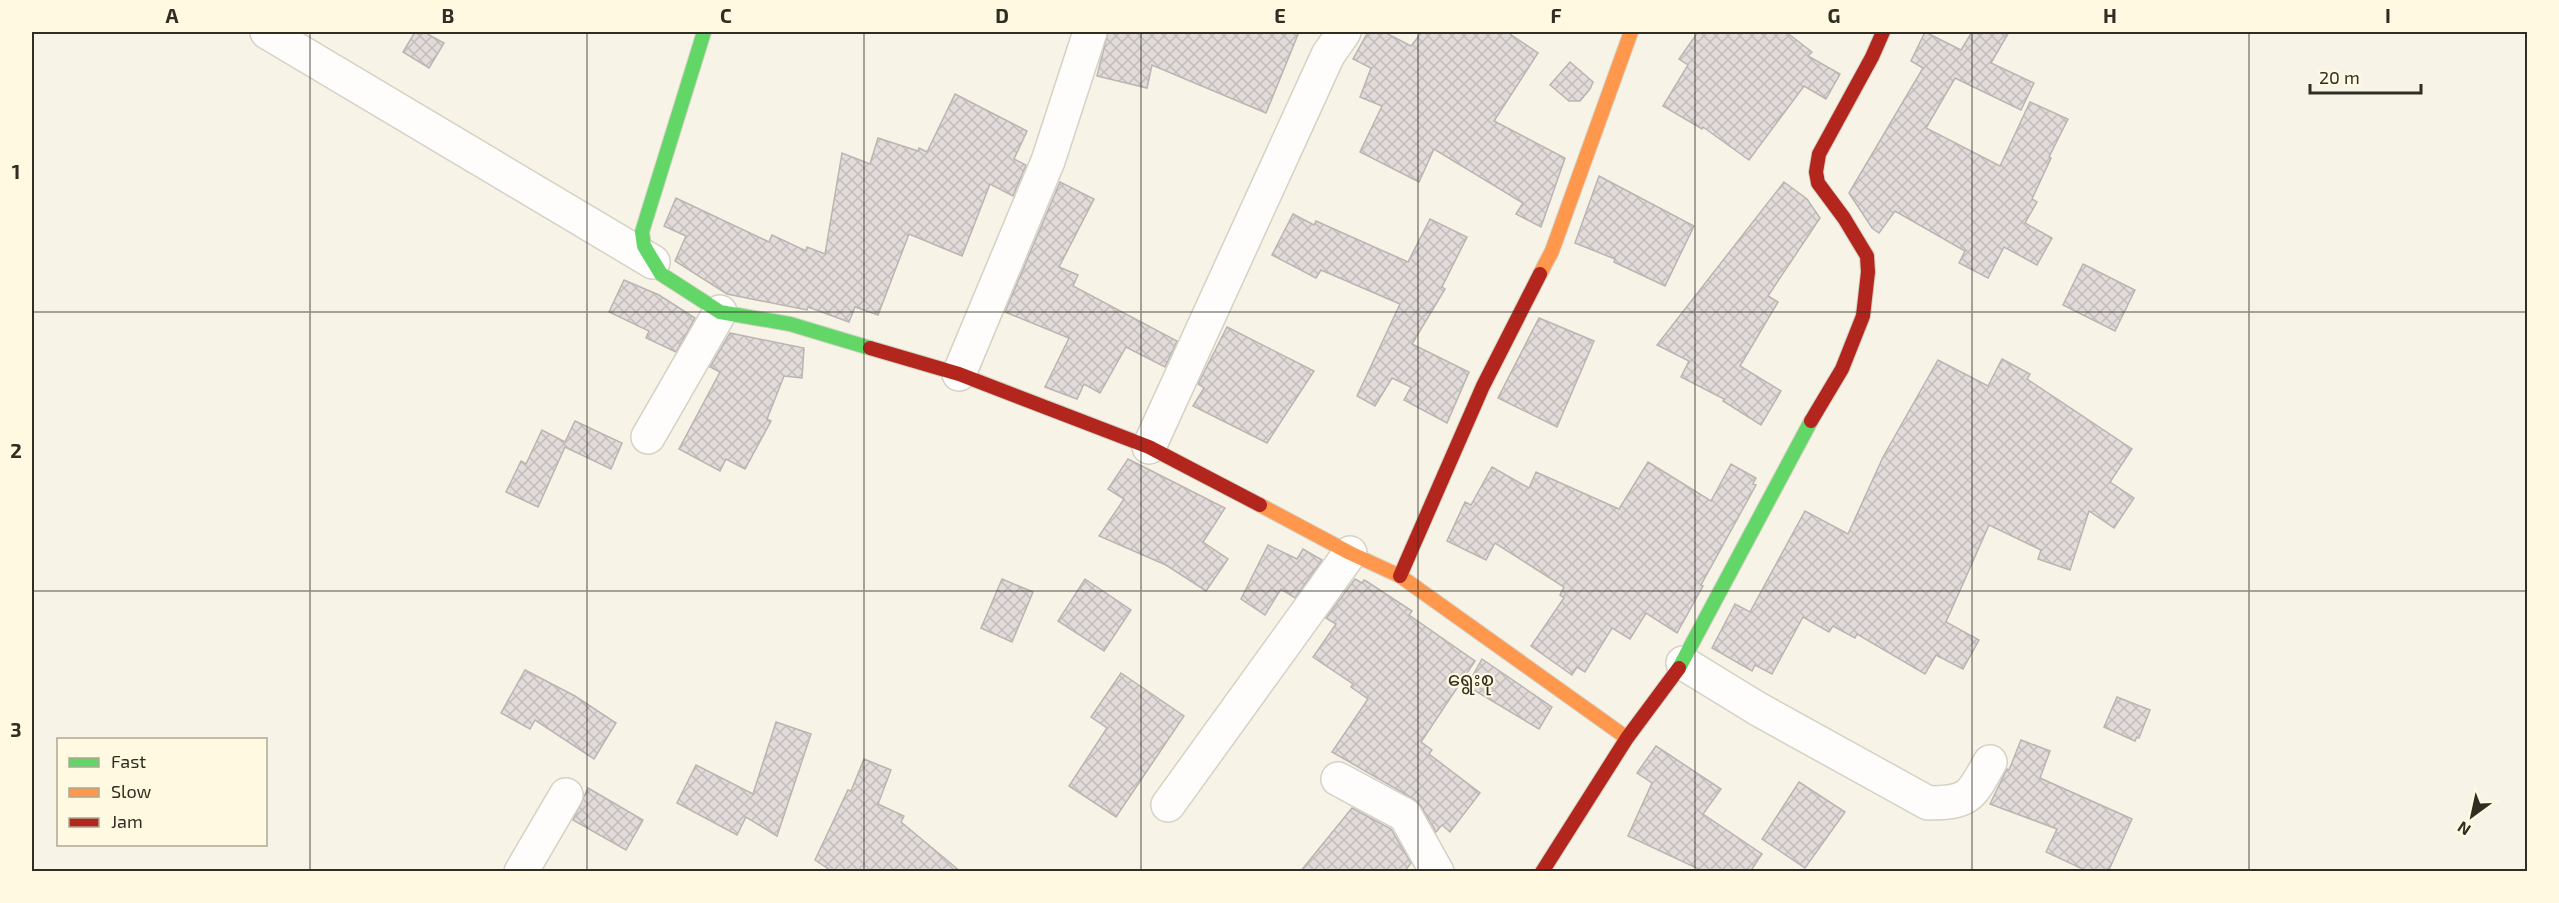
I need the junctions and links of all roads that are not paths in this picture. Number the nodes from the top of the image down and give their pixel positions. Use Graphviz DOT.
graph roads {
  1 [pos="267,32"];
  2 [pos="704,32"];
  3 [pos="1090,32"];
  4 [pos="1344,32"];
  5 [pos="1631,32"];
  6 [pos="1883,32"];
  7 [pos="653,262"];
  8 [pos="720,312"];
  9 [pos="959,374"];
  10 [pos="648,437"];
  11 [pos="1149,447"];
  12 [pos="1350,553"];
  13 [pos="1400,576"];
  14 [pos="1683,663"];
  15 [pos="1627,738"];
  16 [pos="1990,762"];
  17 [pos="1338,779"];
  18 [pos="566,795"];
  19 [pos="1167,805"];
  20 [pos="521,872"];
  21 [pos="1437,872"];
  22 [pos="1542,872"];
  1 -- 7 [label="street"];
  2 -- 7 [label="street"];
  3 -- 9 [label="street"];
  4 -- 11 [label="street"];
  5 -- 13 [label="street"];
  6 -- 14 [label="street"];
  7 -- 8 [label="street"];
  8 -- 9 [label="street"];
  8 -- 10 [label="street"];
  9 -- 11 [label="street"];
  11 -- 12 [label="street"];
  12 -- 13 [label="street"];
  12 -- 19 [label="street"];
  13 -- 15 [label="street"];
  14 -- 15 [label="street"];
  14 -- 16 [label="street"];
  15 -- 22 [label="street"];
  17 -- 21 [label="street"];
  18 -- 20 [label="street"];
}
